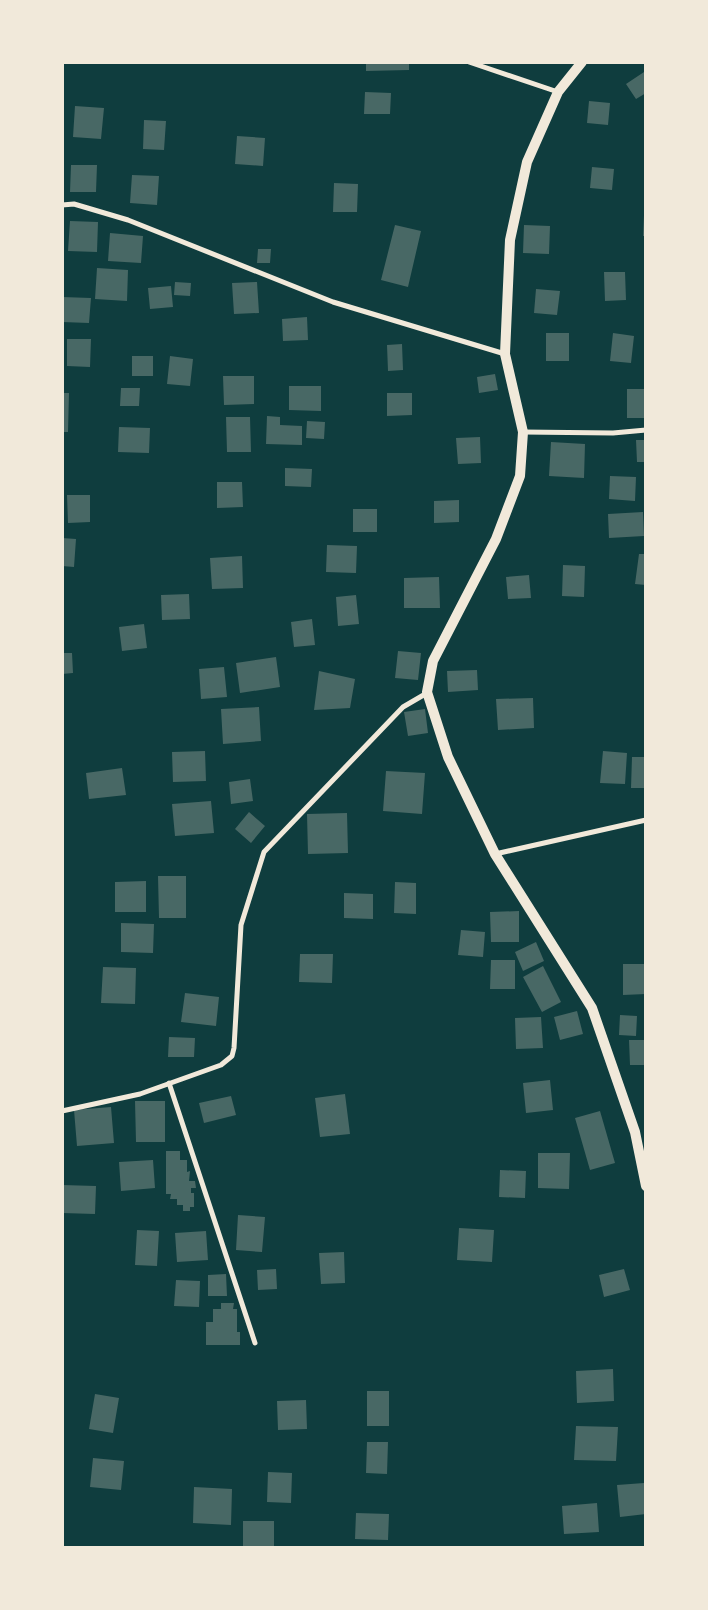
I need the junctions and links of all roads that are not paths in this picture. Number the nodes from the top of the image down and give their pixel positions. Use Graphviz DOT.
graph roads {
  1 [pos="469,62"];
  2 [pos="582,62"];
  3 [pos="558,92"];
  4 [pos="62,205"];
  5 [pos="505,354"];
  6 [pos="646,430"];
  7 [pos="523,432"];
  8 [pos="427,692"];
  9 [pos="646,820"];
  10 [pos="495,854"];
  11 [pos="169,1084"];
  12 [pos="62,1111"];
  13 [pos="646,1186"];
  14 [pos="255,1343"];
  1 -- 3 [label="street"];
  2 -- 3 [label="main road"];
  3 -- 5 [label="main road"];
  4 -- 5 [label="street"];
  5 -- 7 [label="main road"];
  6 -- 7 [label="street"];
  7 -- 8 [label="main road"];
  8 -- 10 [label="main road"];
  8 -- 11 [label="street"];
  9 -- 10 [label="street"];
  10 -- 13 [label="main road"];
  11 -- 12 [label="street"];
  11 -- 14 [label="street"];
}
